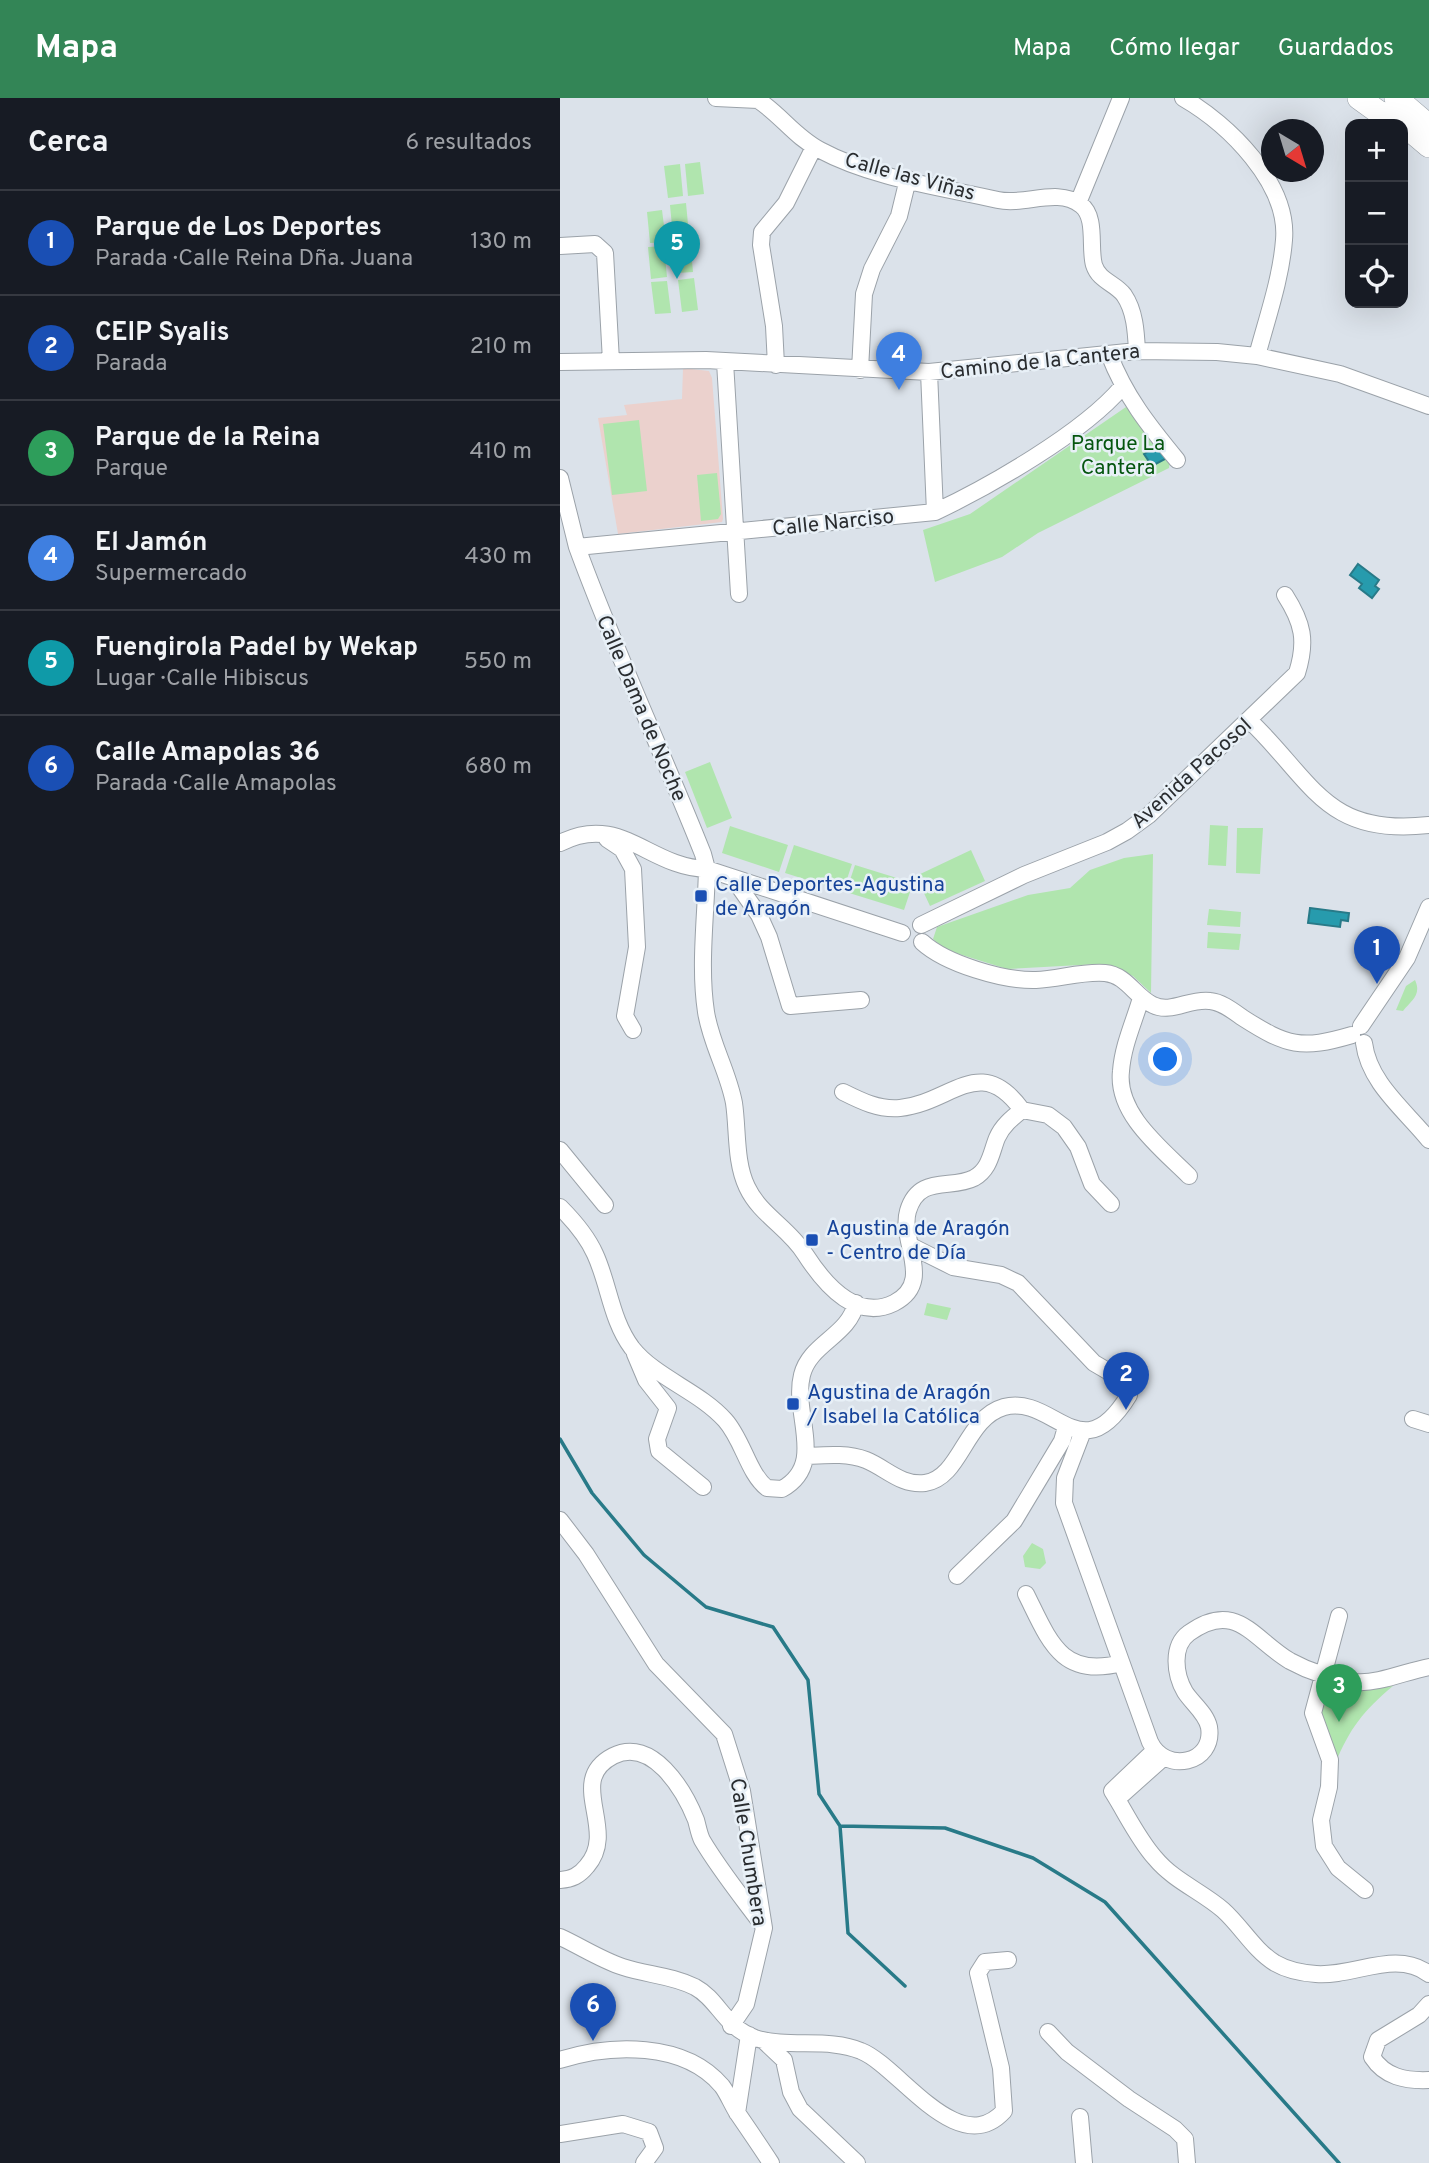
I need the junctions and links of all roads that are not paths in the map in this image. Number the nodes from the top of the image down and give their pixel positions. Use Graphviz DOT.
graph roads {
  1 [pos="716,98"];
  2 [pos="1121,98"];
  3 [pos="1183,98"];
  4 [pos="1359,98"];
  5 [pos="1372,98"];
  6 [pos="1396,98"];
  7 [pos="762,102"];
  8 [pos="1392,119"];
  9 [pos="1396,119"];
  10 [pos="1429,126"];
  11 [pos="1408,129"];
  12 [pos="1429,146"];
  13 [pos="814,147"];
  14 [pos="908,179"];
  15 [pos="1078,203"];
  16 [pos="560,246"];
  17 [pos="1138,351"];
  18 [pos="1110,354"];
  19 [pos="1257,356"];
  20 [pos="611,361"];
  21 [pos="560,362"];
  22 [pos="725,362"];
  23 [pos="776,365"];
  24 [pos="860,370"];
  25 [pos="929,372"];
  26 [pos="1122,387"];
  27 [pos="1429,406"];
  28 [pos="1177,460"];
  29 [pos="560,478"];
  30 [pos="934,512"];
  31 [pos="736,533"];
  32 [pos="577,547"];
  33 [pos="739,594"];
  34 [pos="1285,595"];
  35 [pos="1249,720"];
  36 [pos="1429,825"];
  37 [pos="592,832"];
  38 [pos="560,843"];
  39 [pos="707,869"];
  40 [pos="733,878"];
  41 [pos="1429,907"];
  42 [pos="921,925"];
  43 [pos="902,933"];
  44 [pos="922,942"];
  45 [pos="1141,998"];
  46 [pos="861,1000"];
  47 [pos="633,1030"];
  48 [pos="1359,1035"];
  49 [pos="843,1091"];
  50 [pos="1022,1110"];
  51 [pos="1429,1140"];
  52 [pos="560,1150"];
  53 [pos="1189,1176"];
  54 [pos="1111,1204"];
  55 [pos="605,1205"];
  56 [pos="560,1207"];
  57 [pos="913,1247"];
  58 [pos="856,1303"];
  59 [pos="652,1374"];
  60 [pos="1413,1419"];
  61 [pos="1429,1424"];
  62 [pos="1066,1427"];
  63 [pos="1083,1431"];
  64 [pos="807,1456"];
  65 [pos="703,1487"];
  66 [pos="560,1520"];
  67 [pos="957,1576"];
  68 [pos="1026,1594"];
  69 [pos="1339,1616"];
  70 [pos="1121,1663"];
  71 [pos="1429,1667"];
  72 [pos="1323,1675"];
  73 [pos="1159,1754"];
  74 [pos="560,1880"];
  75 [pos="1365,1890"];
  76 [pos="764,1928"];
  77 [pos="560,1937"];
  78 [pos="1008,1959"];
  79 [pos="1429,1974"];
  80 [pos="1429,2004"];
  81 [pos="731,2025"];
  82 [pos="1048,2032"];
  83 [pos="756,2038"];
  84 [pos="560,2060"];
  85 [pos="1429,2080"];
  86 [pos="737,2113"];
  87 [pos="1080,2117"];
  88 [pos="560,2134"];
  89 [pos="644,2163"];
  90 [pos="771,2163"];
  91 [pos="857,2163"];
  92 [pos="1084,2163"];
  93 [pos="1187,2163"];
  1 -- 7 [label="street, Calle las Viñas"];
  2 -- 15 [label="street"];
  3 -- 19 [label="street"];
  4 -- 8 [label="highway"];
  5 -- 9 [label="highway"];
  6 -- 10 [label="highway"];
  7 -- 13 [label="street, Calle las Viñas"];
  11 -- 12 [label="highway"];
  13 -- 14 [label="street, Calle las Viñas"];
  13 -- 23 [label="street"];
  14 -- 15 [label="street, Calle las Viñas"];
  14 -- 24 [label="street"];
  15 -- 17 [label="street"];
  16 -- 20 [label="street"];
  17 -- 18 [label="street, Camino de la Cantera"];
  17 -- 19 [label="street, Camino de la Cantera"];
  18 -- 25 [label="street, Camino de la Cantera"];
  18 -- 26 [label="street"];
  19 -- 27 [label="street, Camino de la Cantera"];
  20 -- 21 [label="street, Camino de la Cantera"];
  20 -- 22 [label="street, Camino de la Cantera"];
  22 -- 23 [label="street, Camino de la Cantera"];
  22 -- 31 [label="street"];
  23 -- 24 [label="street, Camino de la Cantera"];
  24 -- 25 [label="street, Camino de la Cantera"];
  25 -- 30 [label="street"];
  26 -- 28 [label="street"];
  26 -- 30 [label="street, Calle Narciso"];
  29 -- 32 [label="street"];
  30 -- 31 [label="street, Calle Narciso"];
  31 -- 32 [label="street, Calle Narciso"];
  31 -- 33 [label="street"];
  32 -- 39 [label="street, Calle Dama de Noche"];
  34 -- 35 [label="street, Avenida Pacosol"];
  35 -- 36 [label="street"];
  35 -- 42 [label="street, Avenida Pacosol"];
  37 -- 38 [label="street"];
  37 -- 39 [label="street"];
  37 -- 47 [label="street"];
  39 -- 40 [label="street"];
  39 -- 58 [label="street"];
  40 -- 43 [label="street"];
  40 -- 46 [label="street"];
  41 -- 48 [label="street"];
  42 -- 43 [label="street"];
  42 -- 44 [label="street"];
  43 -- 44 [label="street"];
  44 -- 45 [label="street"];
  45 -- 48 [label="street"];
  45 -- 53 [label="street"];
  48 -- 51 [label="street"];
  49 -- 50 [label="street"];
  50 -- 54 [label="street"];
  50 -- 57 [label="street"];
  52 -- 55 [label="street"];
  56 -- 59 [label="street"];
  57 -- 58 [label="street"];
  57 -- 63 [label="street"];
  58 -- 64 [label="street"];
  59 -- 64 [label="street"];
  59 -- 65 [label="street"];
  60 -- 61 [label="street"];
  62 -- 63 [label="street"];
  62 -- 64 [label="street"];
  62 -- 67 [label="street"];
  63 -- 70 [label="street"];
  66 -- 76 [label="street, Calle Chumbera"];
  68 -- 70 [label="street"];
  69 -- 72 [label="street"];
  70 -- 73 [label="street"];
  71 -- 72 [label="street"];
  72 -- 73 [label="street"];
  72 -- 75 [label="street"];
  73 -- 79 [label="street"];
  74 -- 76 [label="street"];
  76 -- 81 [label="street, Calle Chumbera"];
  77 -- 81 [label="street"];
  78 -- 83 [label="street"];
  80 -- 85 [label="street"];
  81 -- 83 [label="street"];
  82 -- 93 [label="street"];
  83 -- 86 [label="street"];
  83 -- 91 [label="street"];
  84 -- 86 [label="street"];
  86 -- 90 [label="street"];
  87 -- 92 [label="street"];
  88 -- 89 [label="street"];
}
